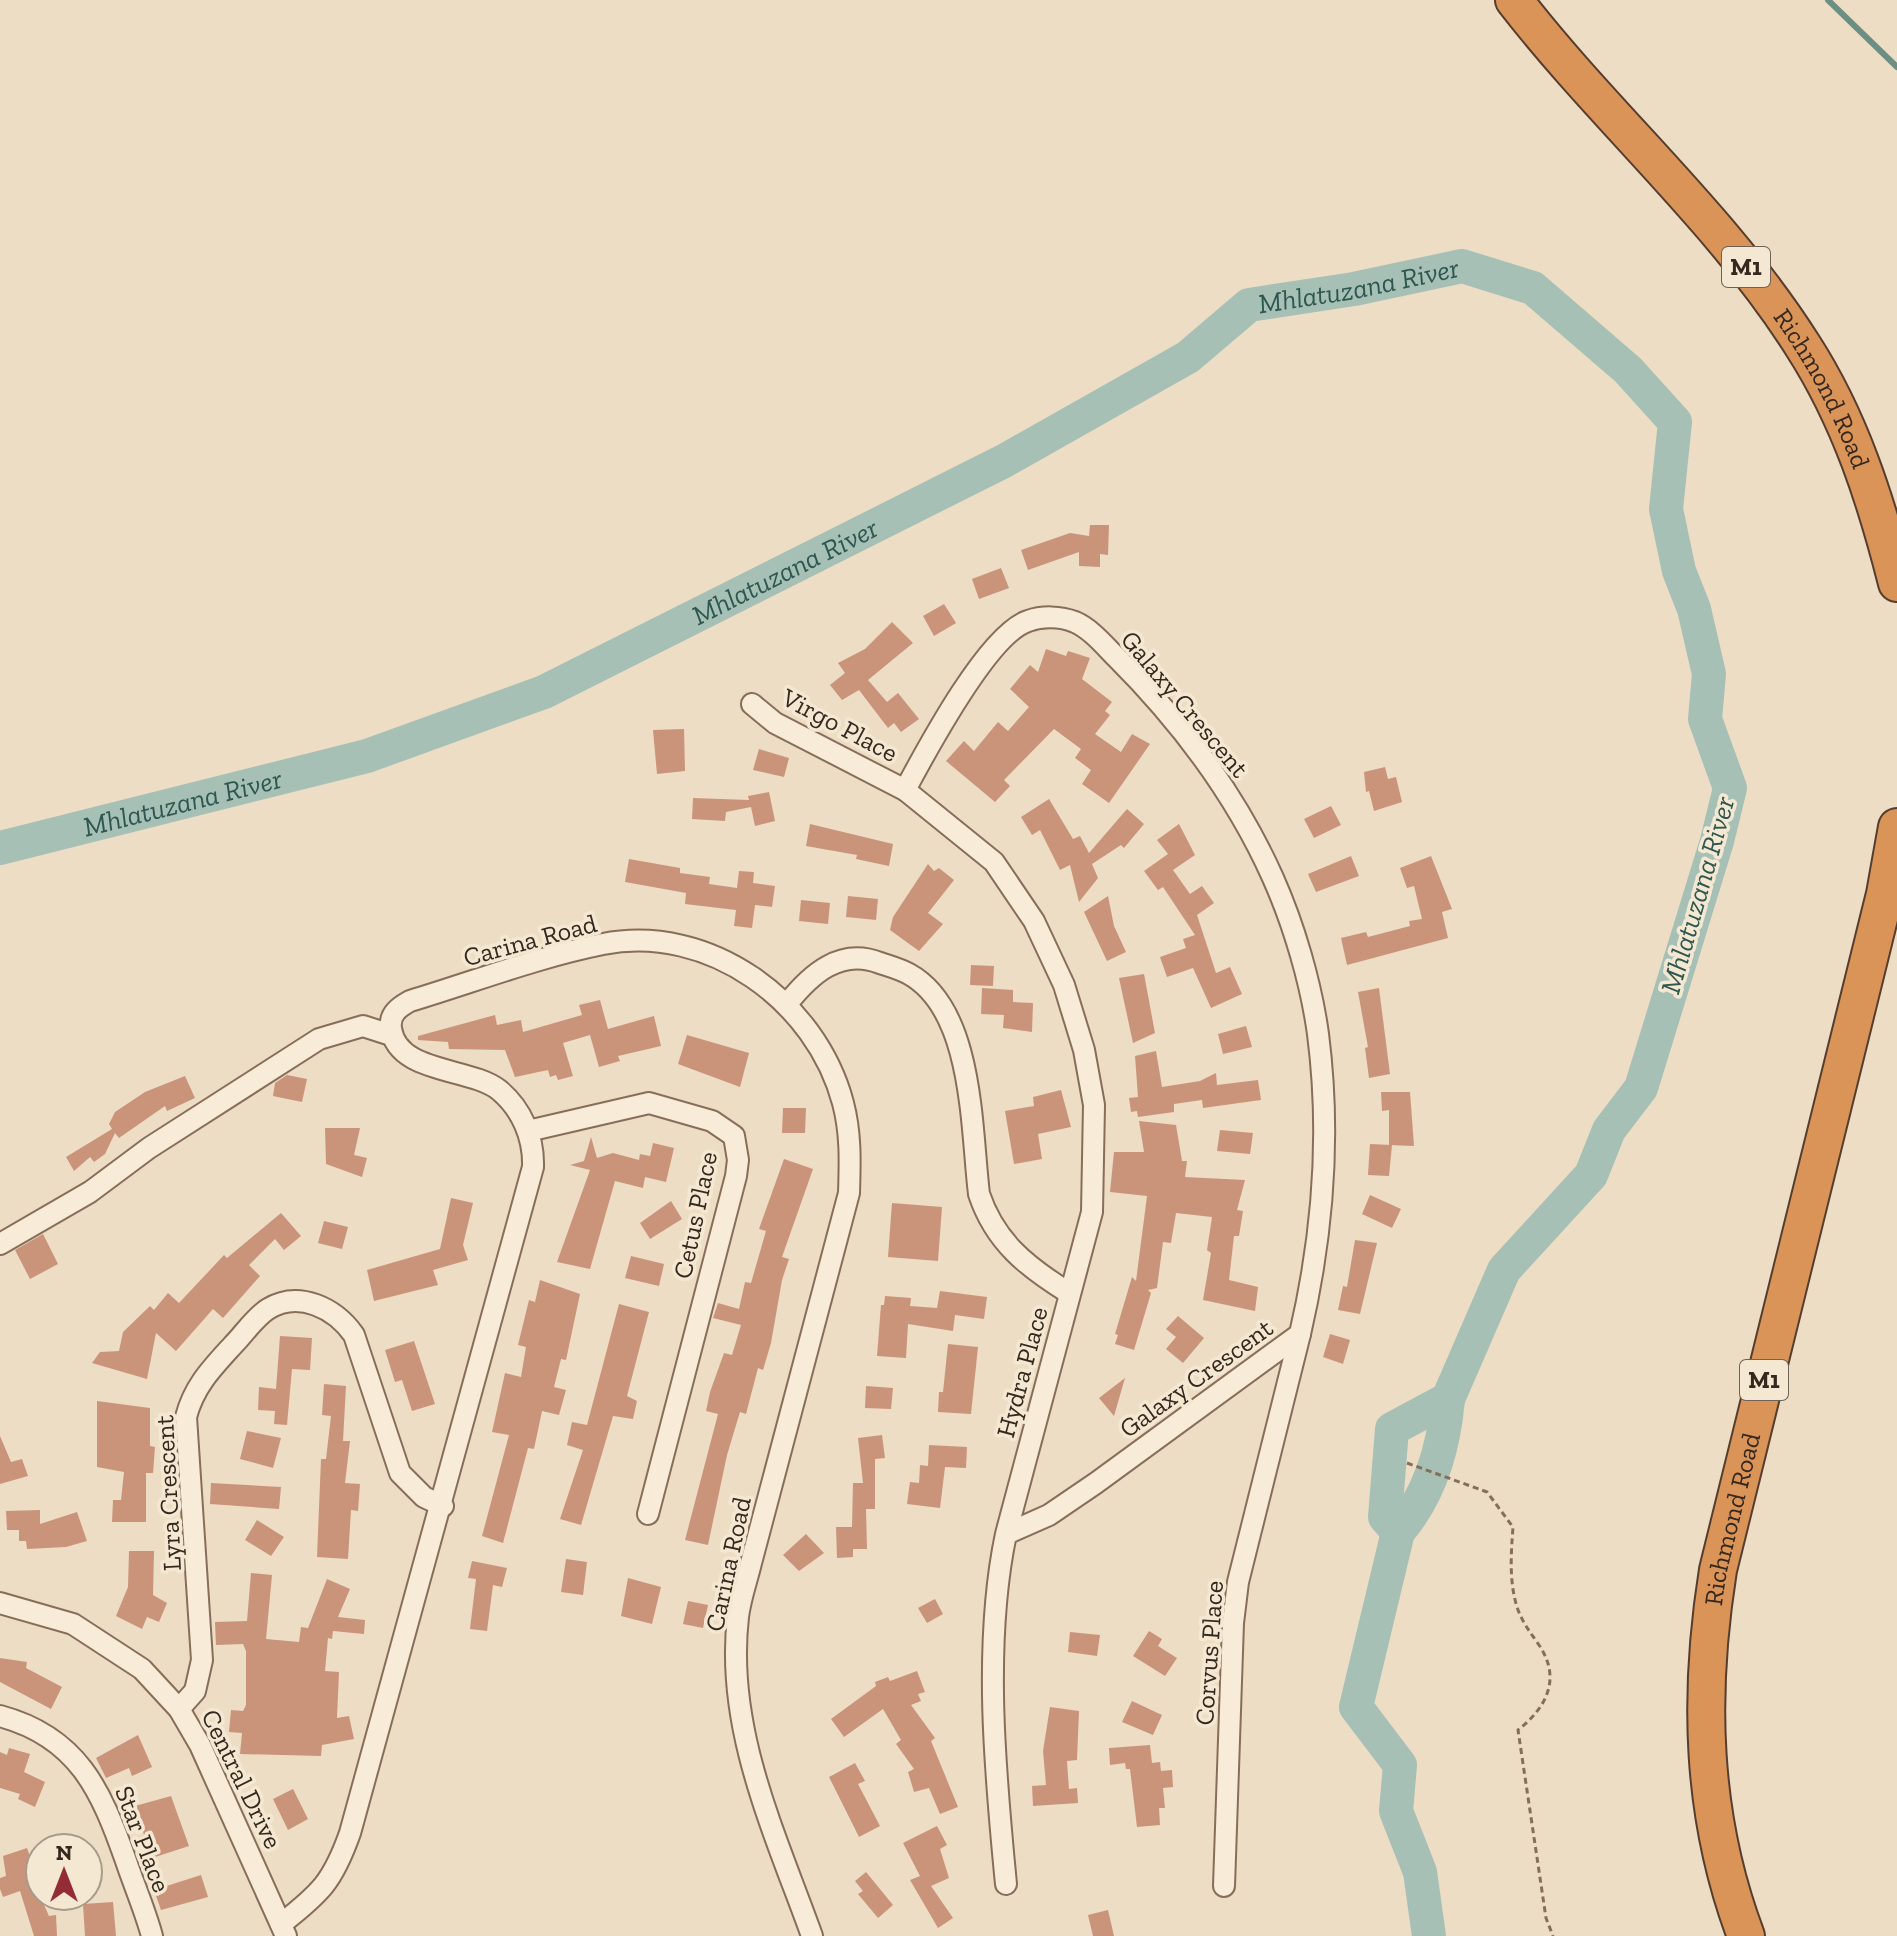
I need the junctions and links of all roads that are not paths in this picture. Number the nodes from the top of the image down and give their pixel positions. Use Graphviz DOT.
graph roads {
  1 [pos="1514,0"];
  2 [pos="1897,583"];
  3 [pos="752,704"];
  4 [pos="905,790"];
  5 [pos="1897,827"];
  6 [pos="787,1004"];
  7 [pos="391,1035"];
  8 [pos="528,1131"];
  9 [pos="0,1244"];
  10 [pos="1069,1293"];
  11 [pos="1300,1334"];
  12 [pos="443,1506"];
  13 [pos="648,1514"];
  14 [pos="1006,1534"];
  15 [pos="0,1603"];
  16 [pos="179,1709"];
  17 [pos="0,1716"];
  18 [pos="1006,1884"];
  19 [pos="1224,1886"];
  20 [pos="284,1930"];
  21 [pos="152,1936"];
  22 [pos="812,1936"];
  23 [pos="1746,1936"];
  1 -- 2 [label="highway, Richmond Road / M1"];
  3 -- 4 [label="street, Virgo Place"];
  4 -- 10 [label="street"];
  4 -- 11 [label="street, Galaxy Crescent"];
  5 -- 23 [label="highway, Richmond Road / M1"];
  6 -- 7 [label="street, Carina Road"];
  6 -- 10 [label="street, Hydra Place"];
  6 -- 22 [label="street, Carina Road"];
  7 -- 8 [label="street"];
  7 -- 9 [label="street"];
  8 -- 12 [label="street"];
  8 -- 13 [label="street, Cetus Place"];
  10 -- 14 [label="street, Hydra Place"];
  11 -- 14 [label="street, Galaxy Crescent"];
  11 -- 19 [label="street, Corvus Place"];
  12 -- 16 [label="street, Lyra Crescent"];
  12 -- 20 [label="street"];
  14 -- 18 [label="street, Hydra Place"];
  15 -- 16 [label="street, Central Drive"];
  16 -- 20 [label="street, Central Drive"];
  17 -- 21 [label="street, Star Place"];
}
